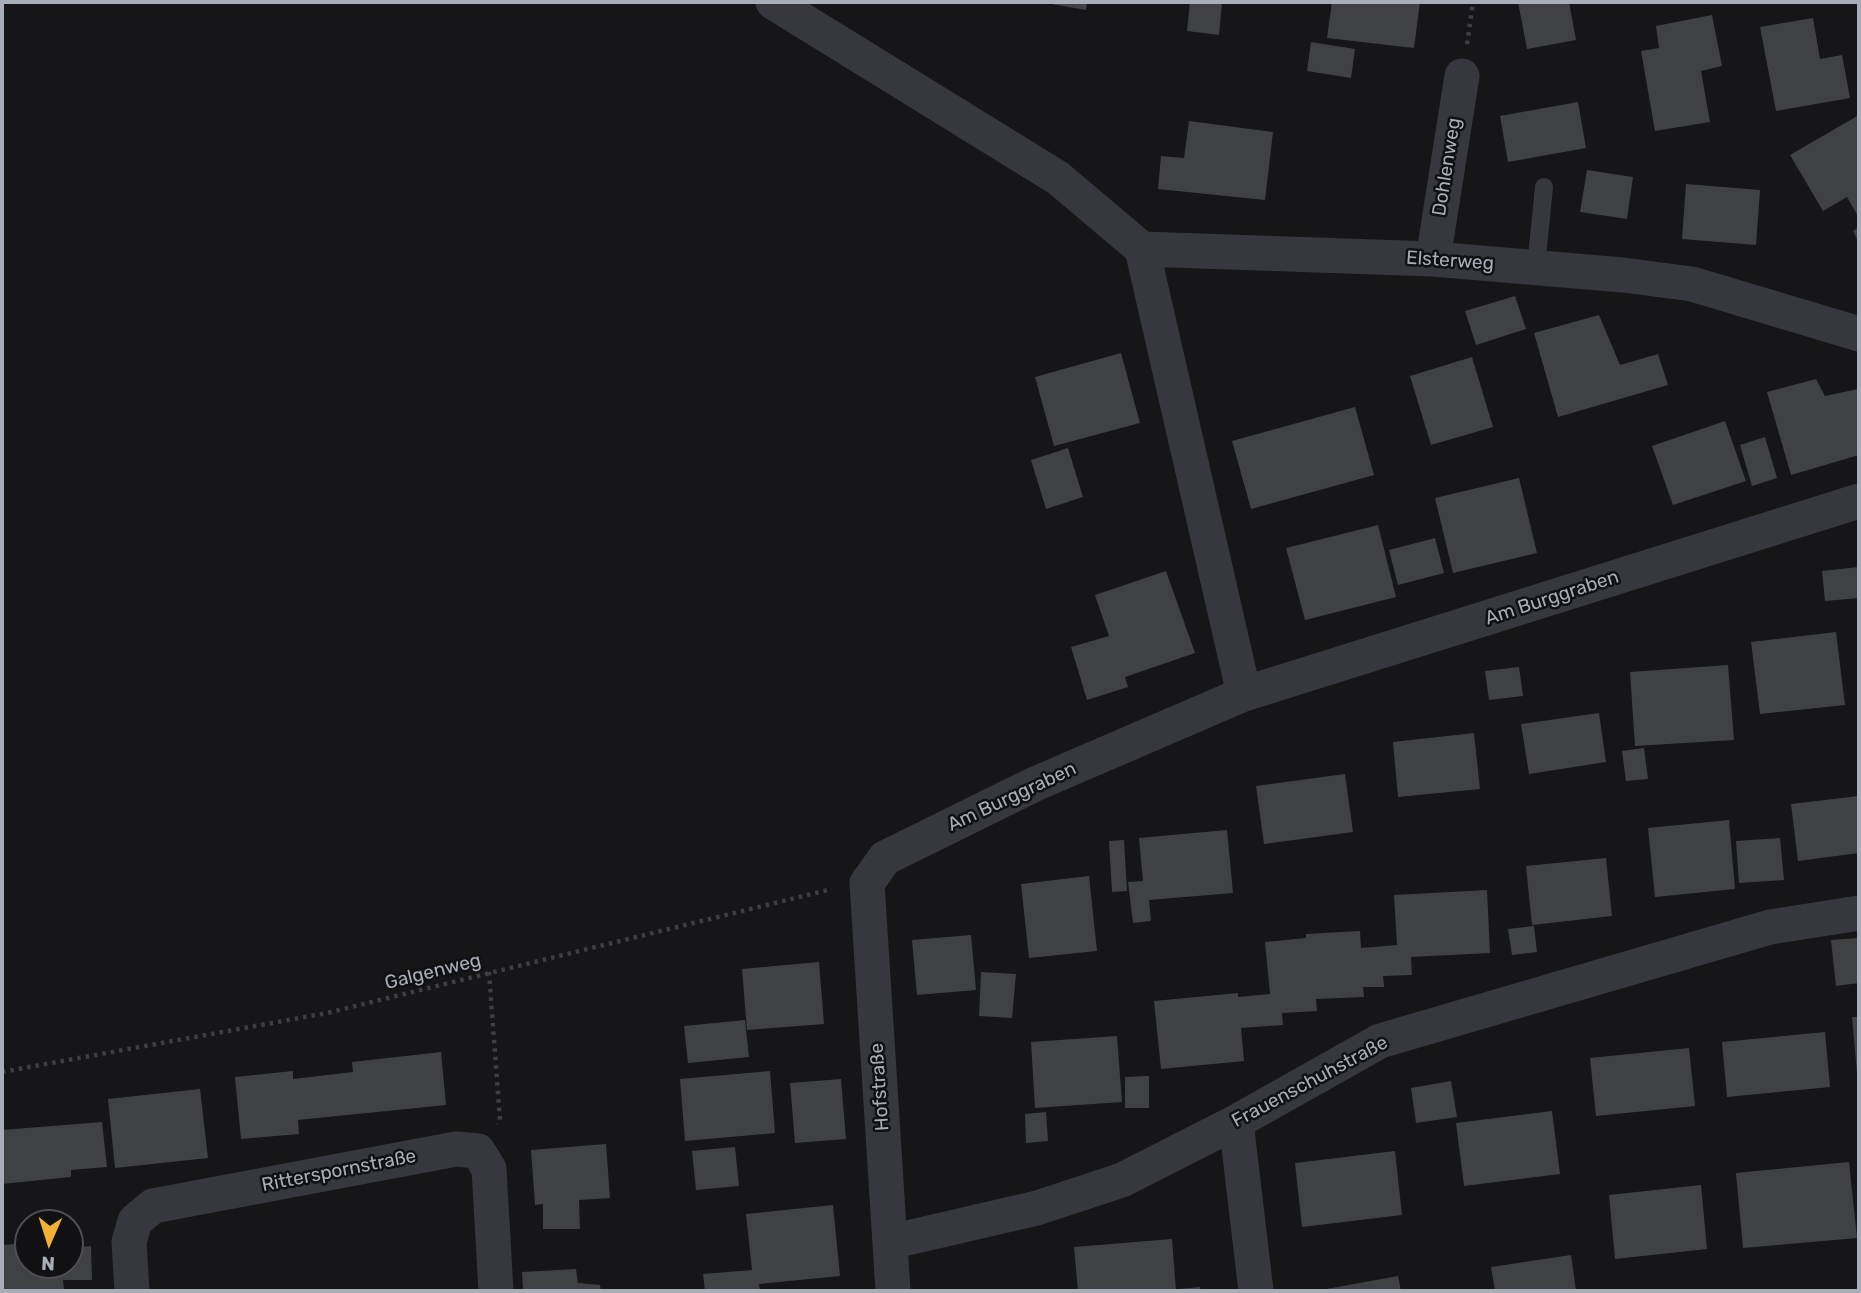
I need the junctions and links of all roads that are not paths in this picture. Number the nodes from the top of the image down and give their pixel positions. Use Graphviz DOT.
graph roads {
  1 [pos="773,2"];
  2 [pos="1461,76"];
  3 [pos="1544,187"];
  4 [pos="1142,249"];
  5 [pos="1433,259"];
  6 [pos="1536,267"];
  7 [pos="1859,334"];
  8 [pos="1859,501"];
  9 [pos="1244,694"];
  10 [pos="867,883"];
  11 [pos="1859,913"];
  12 [pos="1236,1122"];
  13 [pos="890,1242"];
  14 [pos="132,1291"];
  15 [pos="496,1291"];
  16 [pos="893,1291"];
  17 [pos="1256,1291"];
  1 -- 4 [label="street"];
  2 -- 5 [label="street, Dohlenweg"];
  3 -- 6 [label="lane"];
  4 -- 5 [label="street, Elsterweg"];
  4 -- 9 [label="street"];
  5 -- 6 [label="street, Elsterweg"];
  6 -- 7 [label="street, Elsterweg"];
  8 -- 9 [label="street, Am Burggraben"];
  9 -- 10 [label="street, Am Burggraben"];
  10 -- 13 [label="street, Hofstraße"];
  11 -- 12 [label="street, Frauenschuhstraße"];
  12 -- 13 [label="street, Frauenschuhstraße"];
  12 -- 17 [label="street"];
  13 -- 16 [label="street, Hofstraße"];
  14 -- 15 [label="street, Ritterspornstraße"];
}
